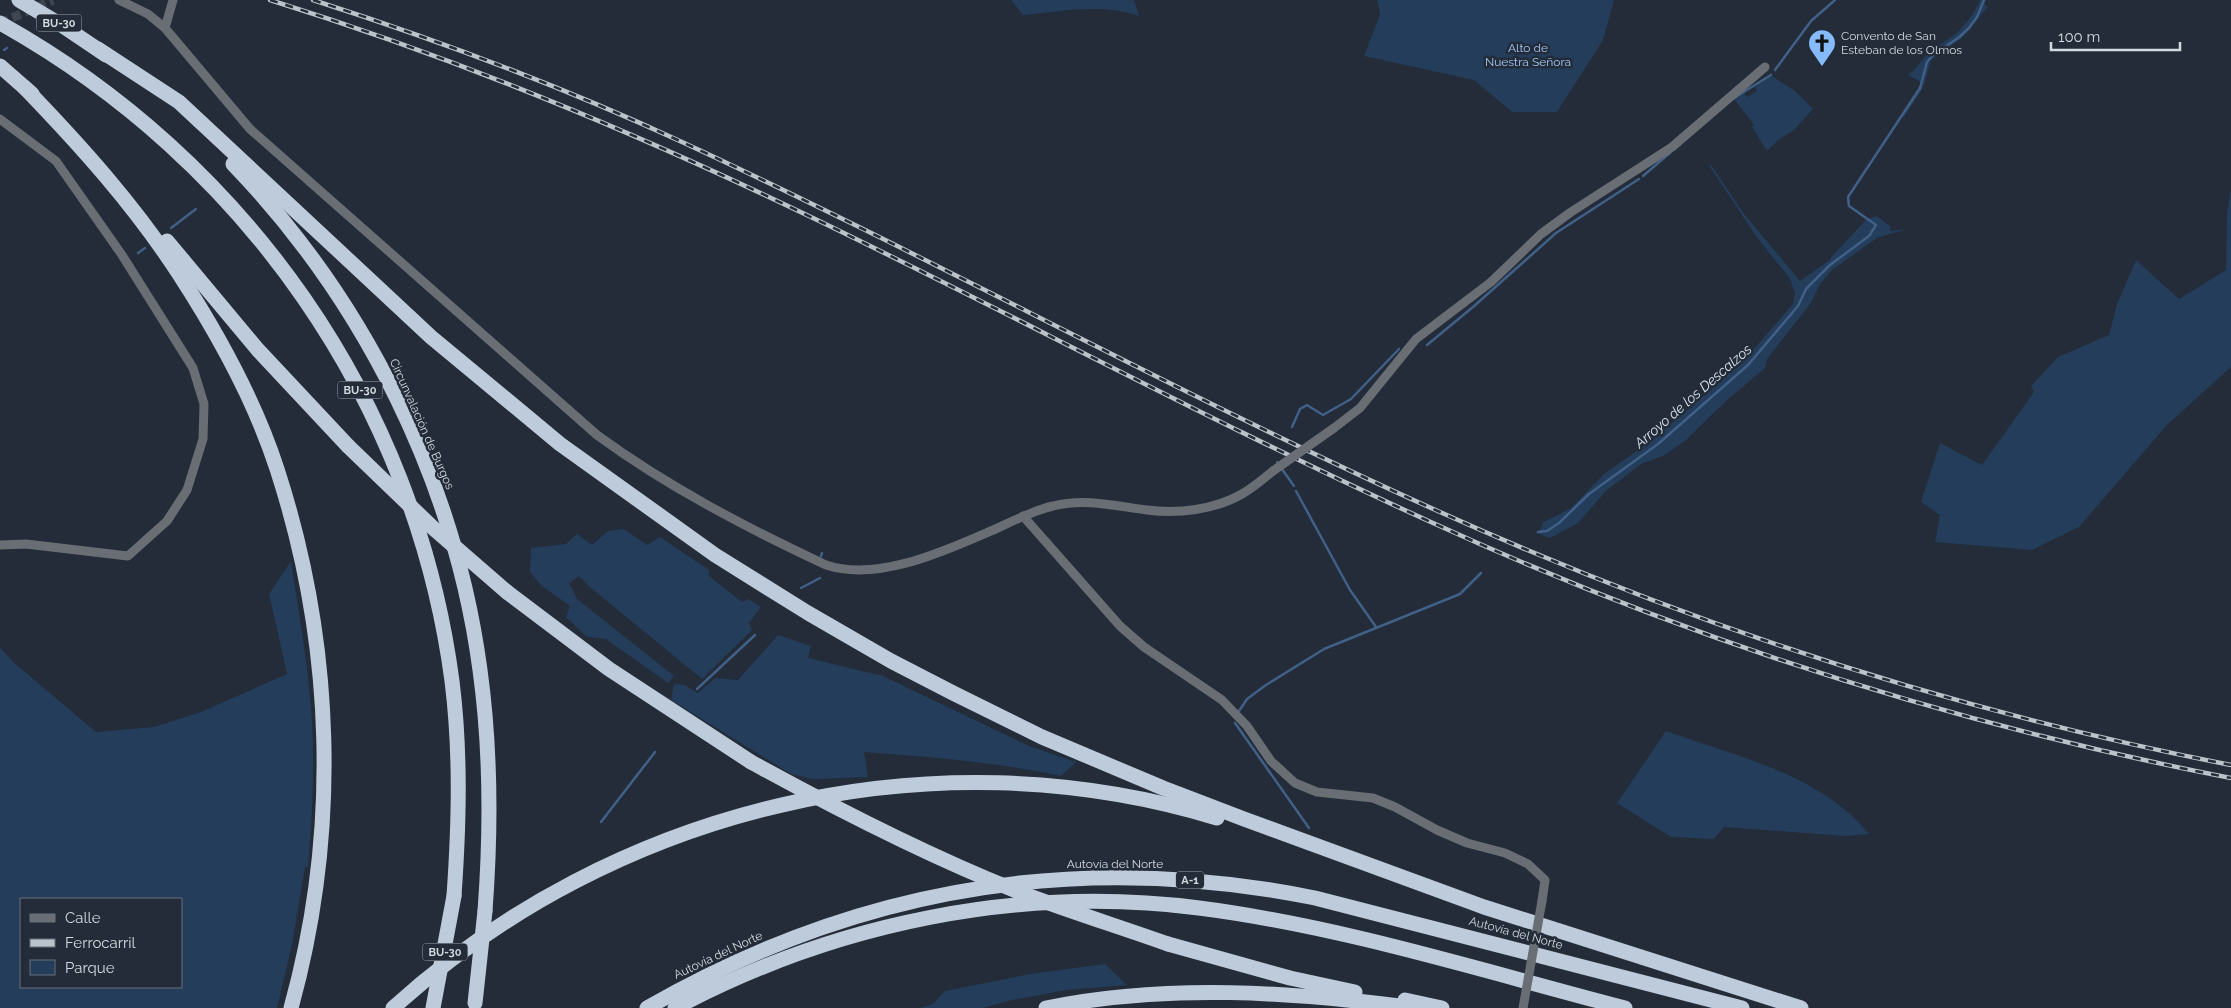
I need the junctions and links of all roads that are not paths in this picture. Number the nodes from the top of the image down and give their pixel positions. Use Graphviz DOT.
graph roads {
  1 [pos="19,0"];
  2 [pos="119,0"];
  3 [pos="173,2"];
  4 [pos="0,23"];
  5 [pos="165,28"];
  6 [pos="98,49"];
  7 [pos="0,66"];
  8 [pos="1766,67"];
  9 [pos="24,87"];
  10 [pos="0,119"];
  11 [pos="1023,516"];
  12 [pos="0,545"];
  13 [pos="1484,907"];
  14 [pos="474,1006"];
  15 [pos="291,1008"];
  16 [pos="393,1008"];
  17 [pos="433,1008"];
  18 [pos="647,1008"];
  19 [pos="675,1008"];
  20 [pos="1046,1008"];
  21 [pos="1415,1008"];
  22 [pos="1442,1008"];
  23 [pos="1522,1008"];
  24 [pos="1625,1008"];
  25 [pos="1742,1008"];
  26 [pos="1801,1008"];
  1 -- 6 [label="highway, Circunvalación de Burgos / BU-30"];
  2 -- 5 [label="street"];
  3 -- 5 [label="street"];
  4 -- 17 [label="highway, BU-30, bridge"];
  5 -- 11 [label="street"];
  6 -- 13 [label="highway"];
  6 -- 14 [label="highway, Circunvalación de Burgos / BU-30, bridge"];
  7 -- 9 [label="highway"];
  8 -- 11 [label="street, bridge"];
  9 -- 15 [label="highway"];
  9 -- 22 [label="highway, bridge"];
  10 -- 12 [label="street"];
  11 -- 23 [label="street, bridge"];
  13 -- 16 [label="highway"];
  13 -- 26 [label="highway"];
  18 -- 25 [label="highway, Autovía del Norte / A-1"];
  19 -- 24 [label="highway, A-1"];
  20 -- 21 [label="highway"];
}
